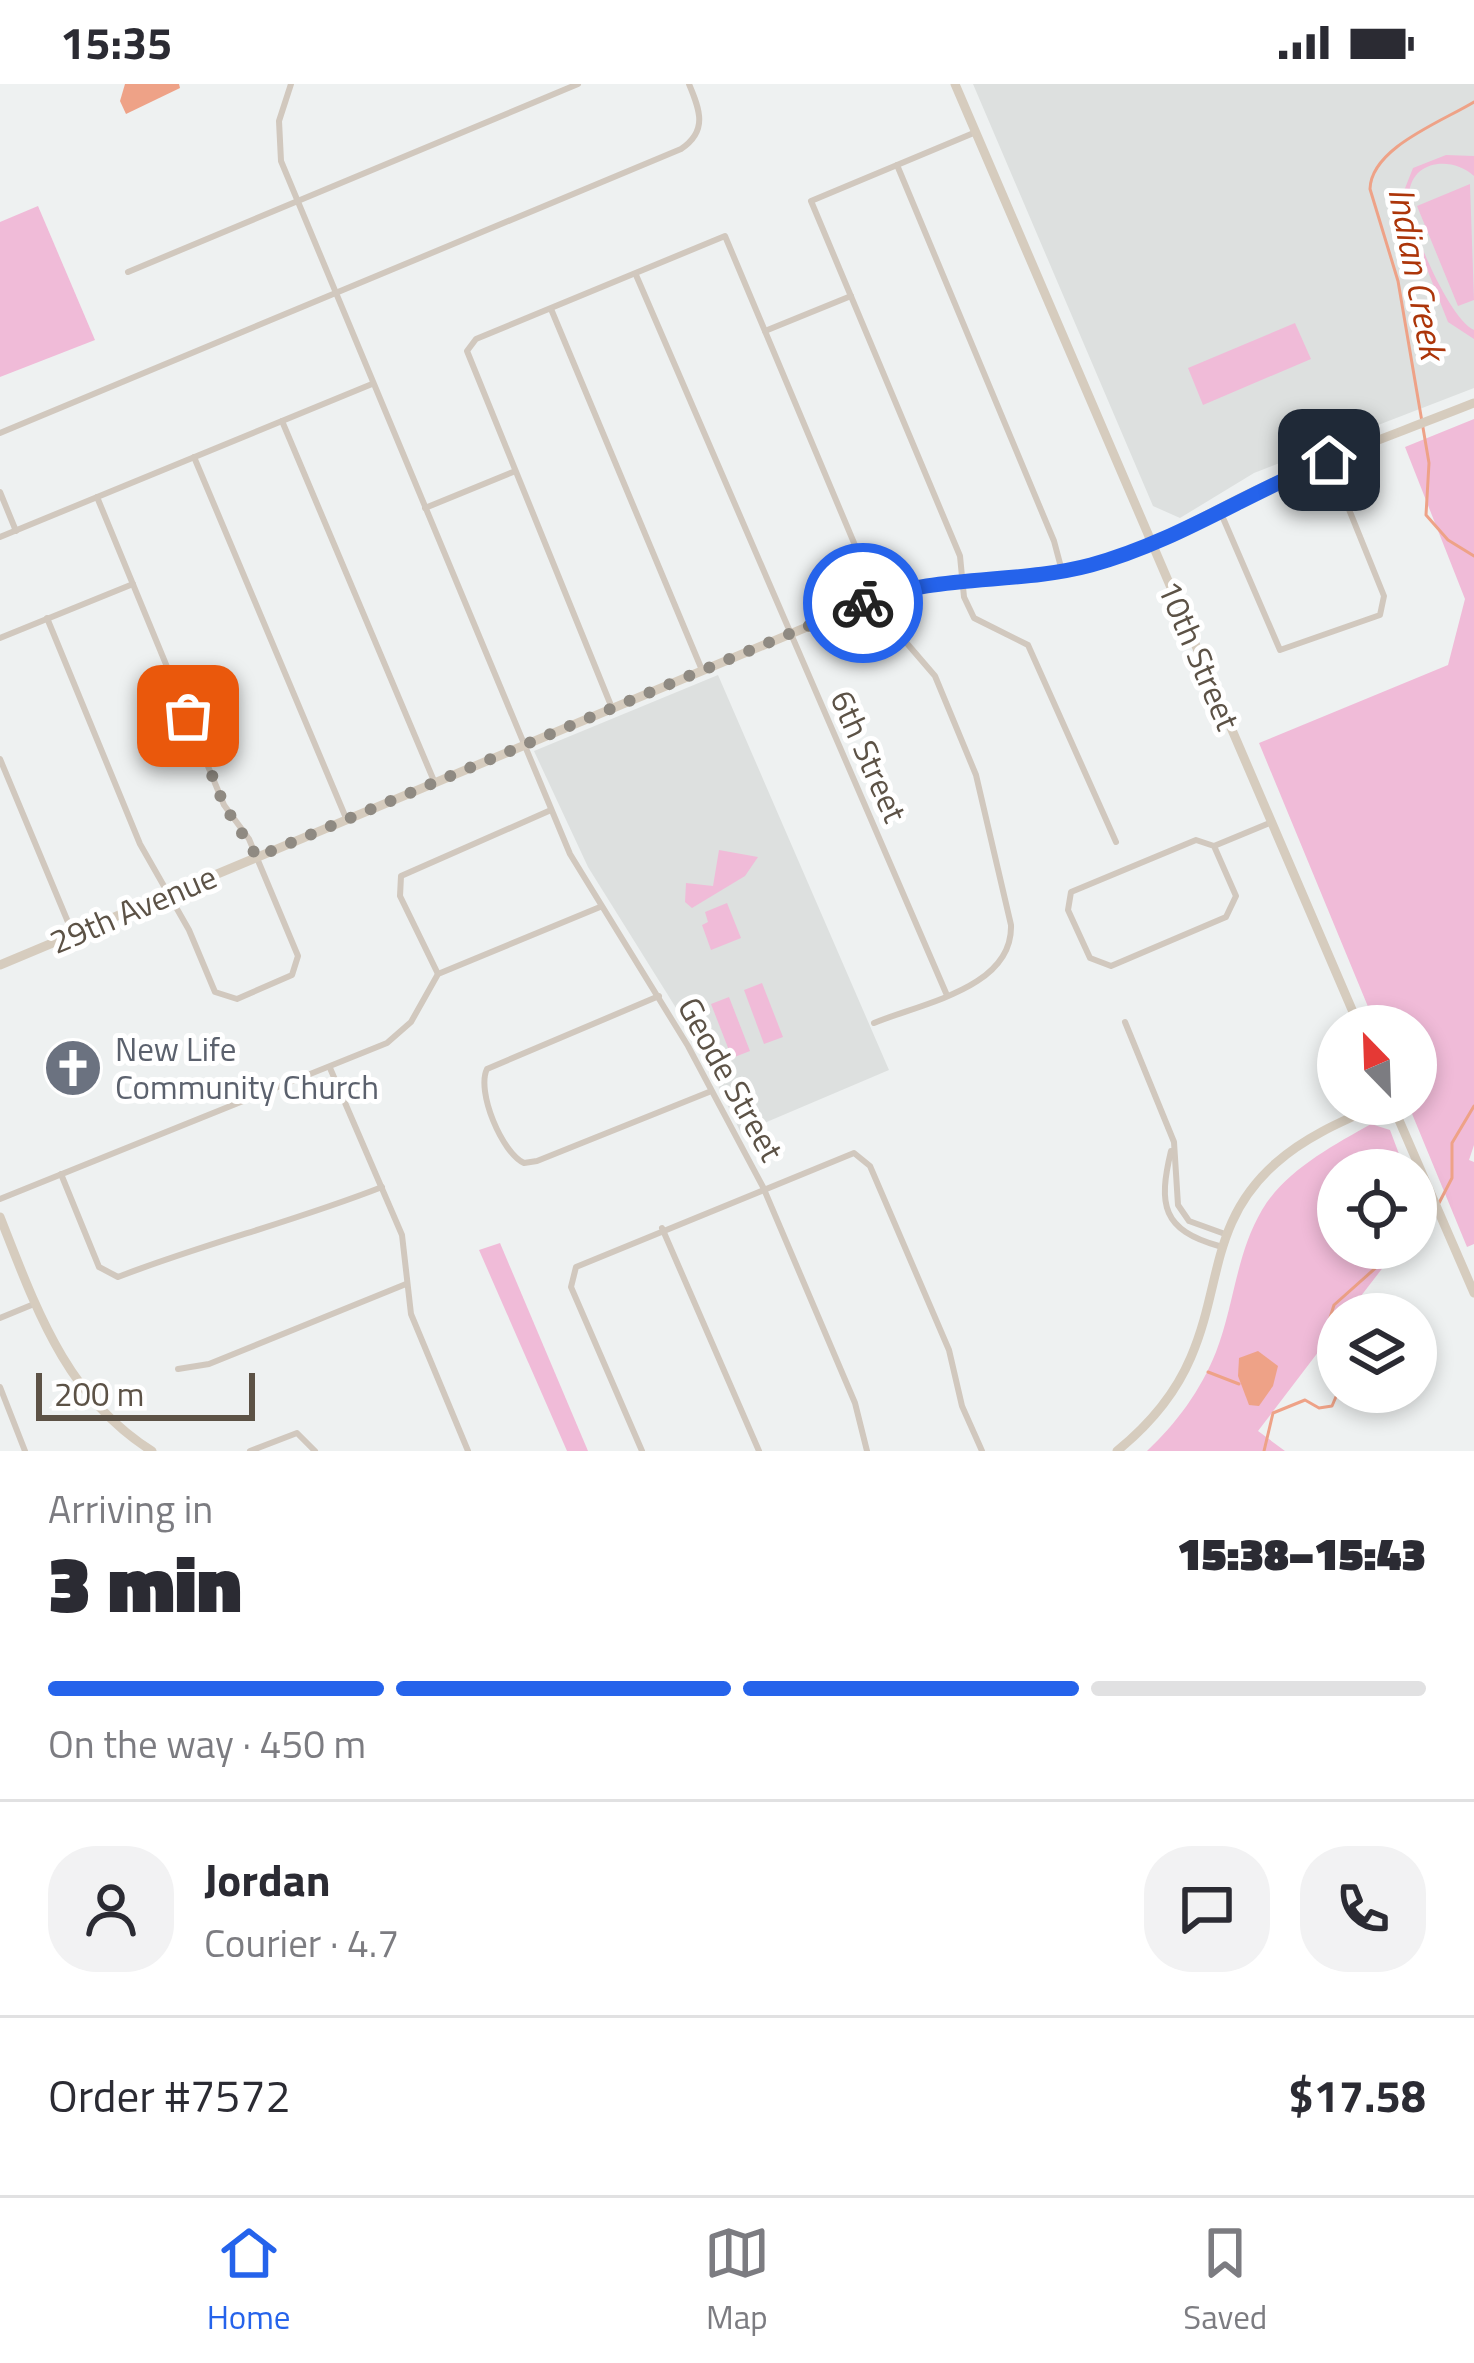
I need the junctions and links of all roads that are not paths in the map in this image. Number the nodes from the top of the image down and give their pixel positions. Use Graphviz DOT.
graph roads {
  1 [pos="291,84"];
  2 [pos="578,84"];
  3 [pos="689,84"];
  4 [pos="955,84"];
  5 [pos="976,132"];
  6 [pos="897,165"];
  7 [pos="296,200"];
  8 [pos="128,272"];
  9 [pos="635,273"];
  10 [pos="335,294"];
  11 [pos="851,296"];
  12 [pos="551,309"];
  13 [pos="765,331"];
  14 [pos="372,384"];
  15 [pos="1474,403"];
  16 [pos="282,421"];
  17 [pos="0,433"];
  18 [pos="194,457"];
  19 [pos="1329,460"];
  20 [pos="514,472"];
  21 [pos="0,492"];
  22 [pos="97,497"];
  23 [pos="425,508"];
  24 [pos="1220,511"];
  25 [pos="16,530"];
  26 [pos="0,537"];
  27 [pos="1151,545"];
  28 [pos="1062,571"];
  29 [pos="965,580"];
  30 [pos="133,584"];
  31 [pos="876,598"];
  32 [pos="47,619"];
  33 [pos="788,635"];
  34 [pos="0,638"];
  35 [pos="702,670"];
  36 [pos="612,708"];
  37 [pos="524,744"];
  38 [pos="0,759"];
  39 [pos="434,781"];
  40 [pos="551,810"];
  41 [pos="346,818"];
  42 [pos="1271,822"];
  43 [pos="1116,842"];
  44 [pos="1214,846"];
  45 [pos="257,857"];
  46 [pos="168,895"];
  47 [pos="601,907"];
  48 [pos="73,934"];
  49 [pos="0,964"];
  50 [pos="438,974"];
  51 [pos="946,993"];
  52 [pos="658,996"];
  53 [pos="1350,1005"];
  54 [pos="1125,1022"];
  55 [pos="874,1023"];
  56 [pos="330,1067"];
  57 [pos="709,1092"];
  58 [pos="1334,1125"];
  59 [pos="1401,1125"];
  60 [pos="1174,1142"];
  61 [pos="61,1174"];
  62 [pos="382,1186"];
  63 [pos="763,1187"];
  64 [pos="0,1199"];
  65 [pos="0,1217"];
  66 [pos="662,1228"];
  67 [pos="1225,1234"];
  68 [pos="1219,1246"];
  69 [pos="1469,1266"];
  70 [pos="406,1283"];
  71 [pos="1474,1293"];
  72 [pos="34,1304"];
  73 [pos="0,1318"];
  74 [pos="178,1369"];
  75 [pos="0,1388"];
  76 [pos="25,1451"];
  77 [pos="152,1451"];
  78 [pos="250,1451"];
  79 [pos="316,1451"];
  80 [pos="468,1451"];
  81 [pos="642,1451"];
  82 [pos="759,1451"];
  83 [pos="867,1451"];
  84 [pos="982,1451"];
  85 [pos="1117,1451"];
  1 -- 7 [label="street, Geode Street"];
  2 -- 7 [label="street"];
  3 -- 10 [label="street"];
  4 -- 5 [label="street, 10th Street"];
  5 -- 6 [label="street"];
  5 -- 27 [label="street, 10th Street"];
  6 -- 11 [label="street"];
  6 -- 28 [label="street"];
  7 -- 8 [label="street"];
  7 -- 10 [label="street, Geode Street"];
  9 -- 12 [label="street"];
  9 -- 13 [label="street"];
  9 -- 33 [label="street, 6th Street"];
  10 -- 14 [label="street, Geode Street"];
  10 -- 17 [label="street"];
  11 -- 13 [label="street"];
  11 -- 29 [label="street"];
  12 -- 20 [label="street"];
  12 -- 35 [label="street"];
  13 -- 31 [label="street"];
  14 -- 16 [label="street"];
  14 -- 23 [label="street, Geode Street"];
  15 -- 19 [label="street, 29th Avenue"];
  16 -- 18 [label="street"];
  16 -- 39 [label="street"];
  18 -- 22 [label="street"];
  18 -- 41 [label="street"];
  19 -- 24 [label="street, 29th Avenue"];
  19 -- 24 [label="street"];
  20 -- 23 [label="street"];
  20 -- 36 [label="street"];
  21 -- 25 [label="street"];
  22 -- 25 [label="street"];
  22 -- 30 [label="street"];
  23 -- 37 [label="street, Geode Street"];
  24 -- 27 [label="street, 29th Avenue"];
  25 -- 26 [label="street"];
  27 -- 28 [label="street, 29th Avenue"];
  27 -- 42 [label="street, 10th Street"];
  28 -- 29 [label="street, 29th Avenue"];
  29 -- 31 [label="street, 29th Avenue"];
  29 -- 43 [label="street"];
  30 -- 32 [label="street"];
  30 -- 45 [label="street"];
  31 -- 33 [label="street, 29th Avenue"];
  31 -- 51 [label="street"];
  32 -- 34 [label="street"];
  32 -- 46 [label="street"];
  33 -- 35 [label="street, 29th Avenue"];
  33 -- 51 [label="street, 6th Street"];
  35 -- 36 [label="street, 29th Avenue"];
  36 -- 37 [label="street, 29th Avenue"];
  37 -- 39 [label="street, 29th Avenue"];
  37 -- 40 [label="street, Geode Street"];
  38 -- 48 [label="street"];
  39 -- 41 [label="street, 29th Avenue"];
  40 -- 47 [label="street, Geode Street"];
  40 -- 50 [label="street"];
  41 -- 45 [label="street, 29th Avenue"];
  42 -- 44 [label="street"];
  42 -- 53 [label="street, 10th Street"];
  44 -- 44 [label="street"];
  45 -- 46 [label="street, 29th Avenue"];
  45 -- 46 [label="street"];
  46 -- 48 [label="street, 29th Avenue"];
  47 -- 50 [label="street"];
  47 -- 52 [label="street, Geode Street"];
  48 -- 49 [label="street, 29th Avenue"];
  50 -- 56 [label="street"];
  51 -- 55 [label="street"];
  52 -- 57 [label="street, Geode Street"];
  52 -- 57 [label="street"];
  54 -- 60 [label="street"];
  56 -- 61 [label="street"];
  56 -- 62 [label="street"];
  57 -- 63 [label="street, Geode Street"];
  58 -- 67 [label="street"];
  59 -- 69 [label="street"];
  60 -- 67 [label="street"];
  60 -- 68 [label="street"];
  61 -- 62 [label="street"];
  61 -- 64 [label="street"];
  62 -- 70 [label="street"];
  63 -- 66 [label="street"];
  63 -- 83 [label="street, Geode Street"];
  63 -- 84 [label="street"];
  65 -- 72 [label="street"];
  66 -- 81 [label="street"];
  66 -- 82 [label="street"];
  67 -- 68 [label="street"];
  68 -- 85 [label="street"];
  69 -- 71 [label="street"];
  70 -- 74 [label="street"];
  70 -- 80 [label="street"];
  72 -- 73 [label="street"];
  72 -- 77 [label="street"];
  75 -- 76 [label="street"];
  78 -- 79 [label="street"];
}
